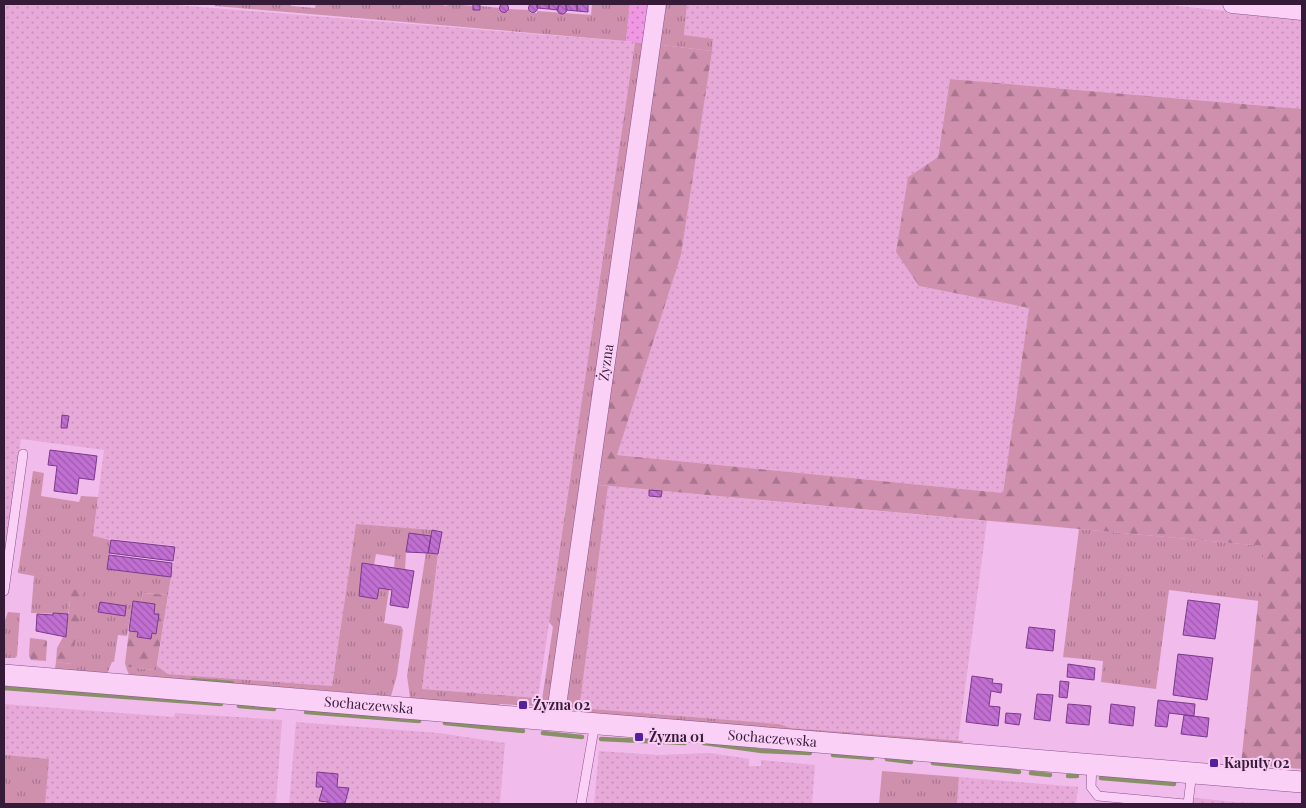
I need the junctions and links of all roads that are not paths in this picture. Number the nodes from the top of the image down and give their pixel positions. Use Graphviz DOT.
graph roads {
  1 [pos="657,4"];
  2 [pos="1232,4"];
  3 [pos="1302,12"];
  4 [pos="23,454"];
  5 [pos="4,591"];
  6 [pos="4,675"];
  7 [pos="555,720"];
  8 [pos="595,723"];
  9 [pos="1092,763"];
  10 [pos="1192,772"];
  11 [pos="1302,782"];
  12 [pos="581,804"];
  13 [pos="1187,804"];
  1 -- 7 [label="street, Żyzna"];
  2 -- 3 [label="street"];
  4 -- 5 [label="lane"];
  6 -- 7 [label="street, Sochaczewska"];
  7 -- 8 [label="street, Sochaczewska"];
  8 -- 9 [label="street, Sochaczewska"];
  8 -- 12 [label="lane"];
  9 -- 10 [label="street, Sochaczewska"];
  9 -- 13 [label="lane"];
  10 -- 11 [label="street, Sochaczewska"];
  10 -- 13 [label="lane"];
}
